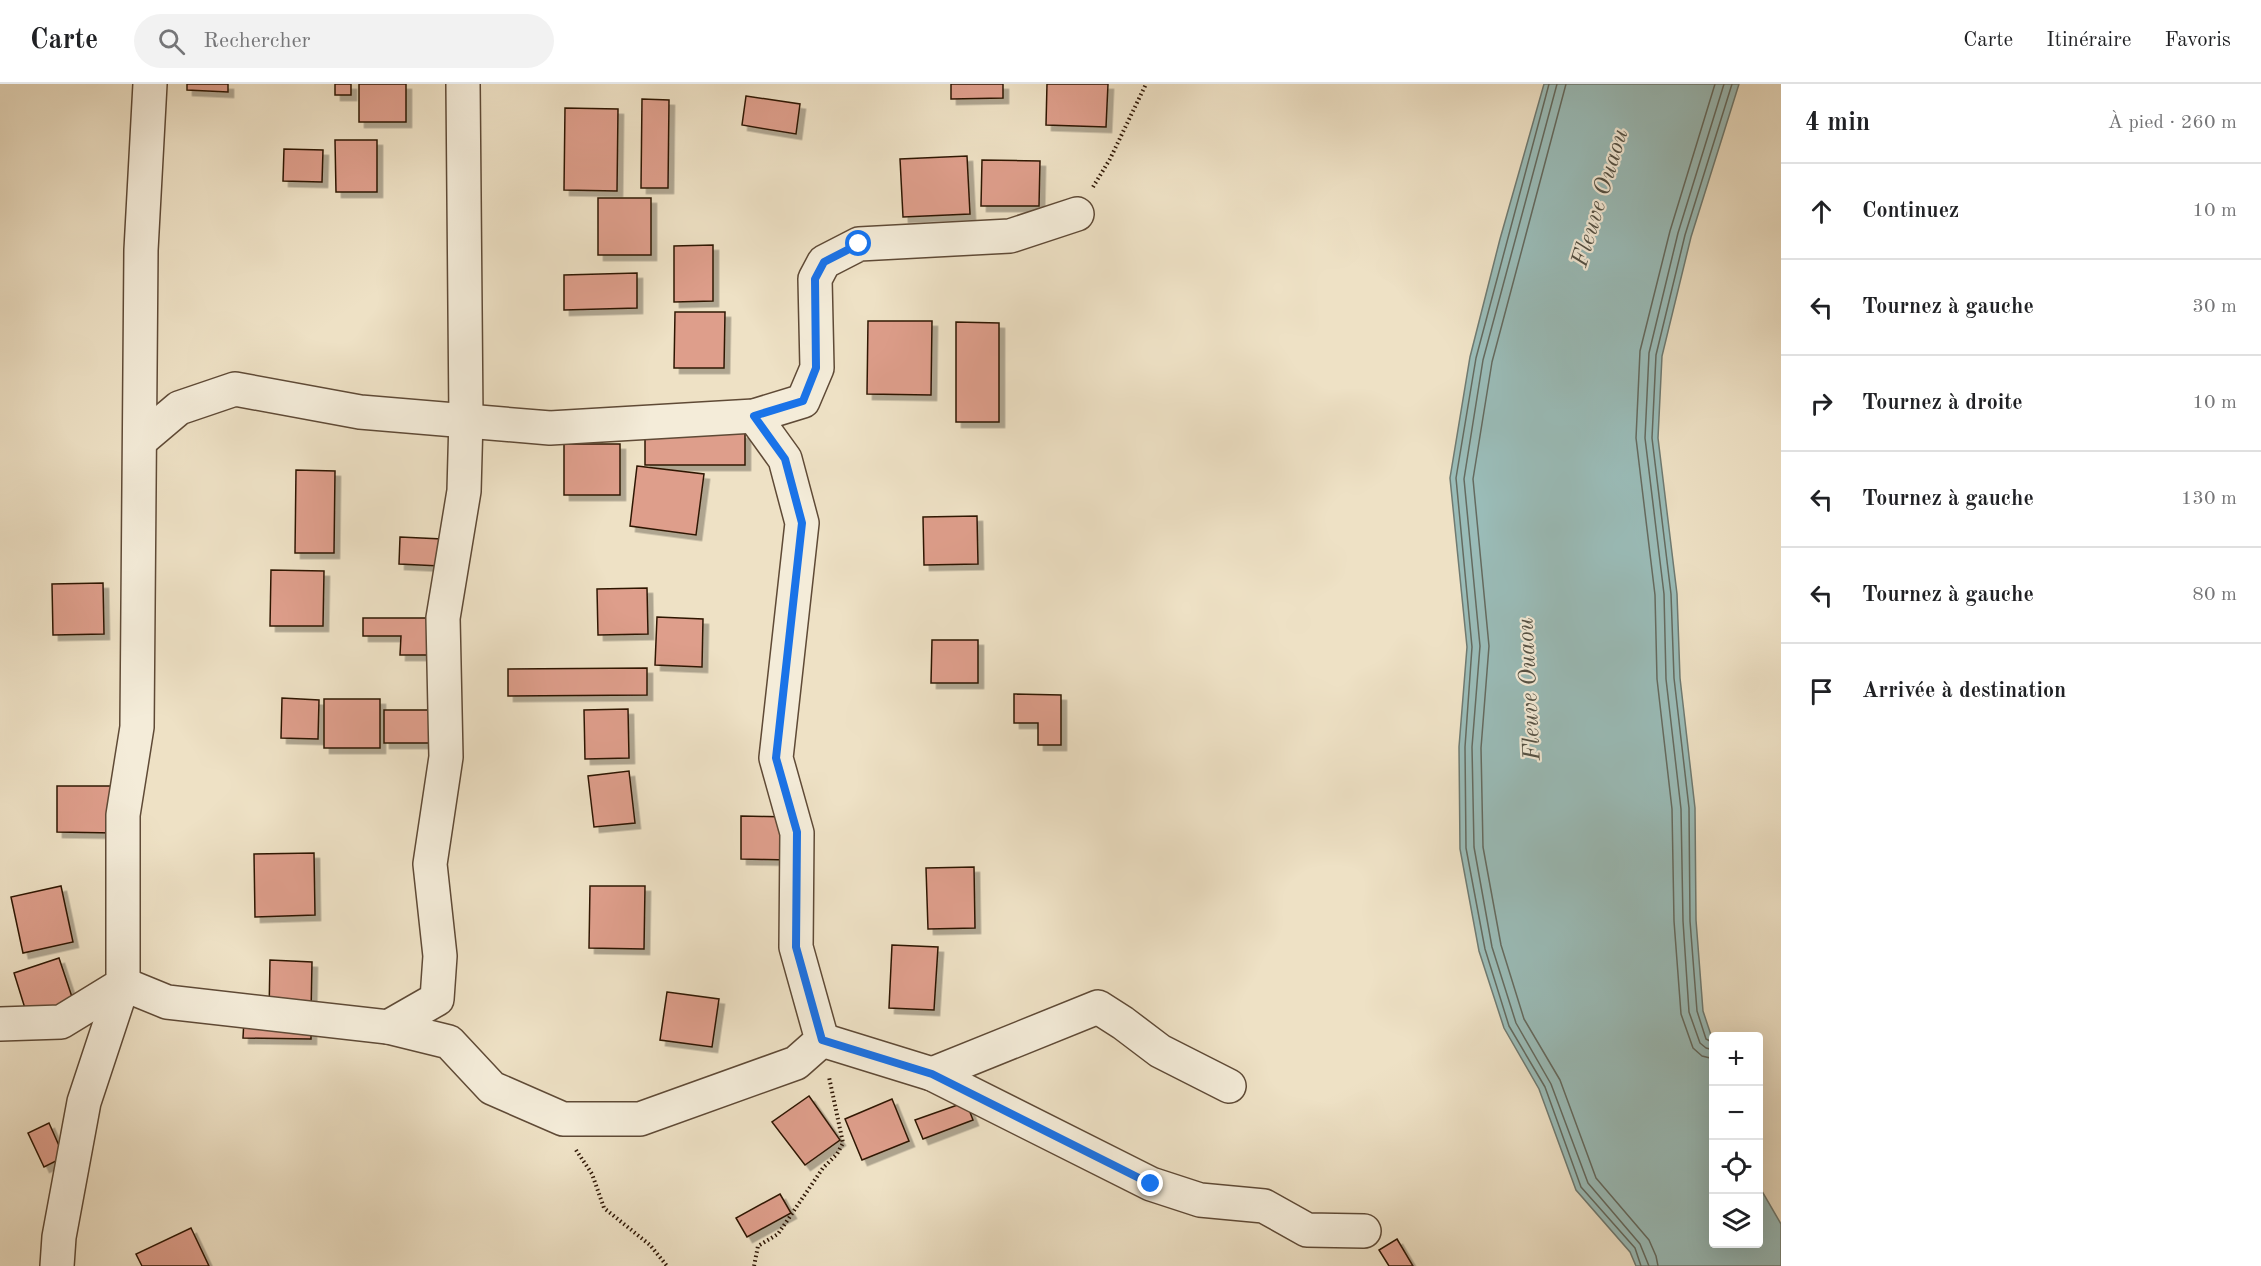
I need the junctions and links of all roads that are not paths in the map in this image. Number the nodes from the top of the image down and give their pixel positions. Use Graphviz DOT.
graph roads {
  1 [pos="150,84"];
  2 [pos="463,84"];
  3 [pos="1077,213"];
  4 [pos="754,416"];
  5 [pos="466,419"];
  6 [pos="140,441"];
  7 [pos="123,984"];
  8 [pos="437,999"];
  9 [pos="0,1024"];
  10 [pos="388,1027"];
  11 [pos="822,1040"];
  12 [pos="449,1042"];
  13 [pos="932,1074"];
  14 [pos="1228,1086"];
  15 [pos="1364,1231"];
  16 [pos="57,1266"];
  1 -- 6 [label="street"];
  2 -- 5 [label="street"];
  3 -- 4 [label="street"];
  4 -- 5 [label="street"];
  4 -- 11 [label="street"];
  5 -- 6 [label="street"];
  5 -- 8 [label="street"];
  6 -- 7 [label="street"];
  7 -- 9 [label="street"];
  7 -- 10 [label="street"];
  7 -- 16 [label="street"];
  8 -- 10 [label="street"];
  8 -- 12 [label="street"];
  10 -- 12 [label="street"];
  11 -- 12 [label="street"];
  11 -- 13 [label="street"];
  13 -- 14 [label="street"];
  13 -- 15 [label="street"];
}
